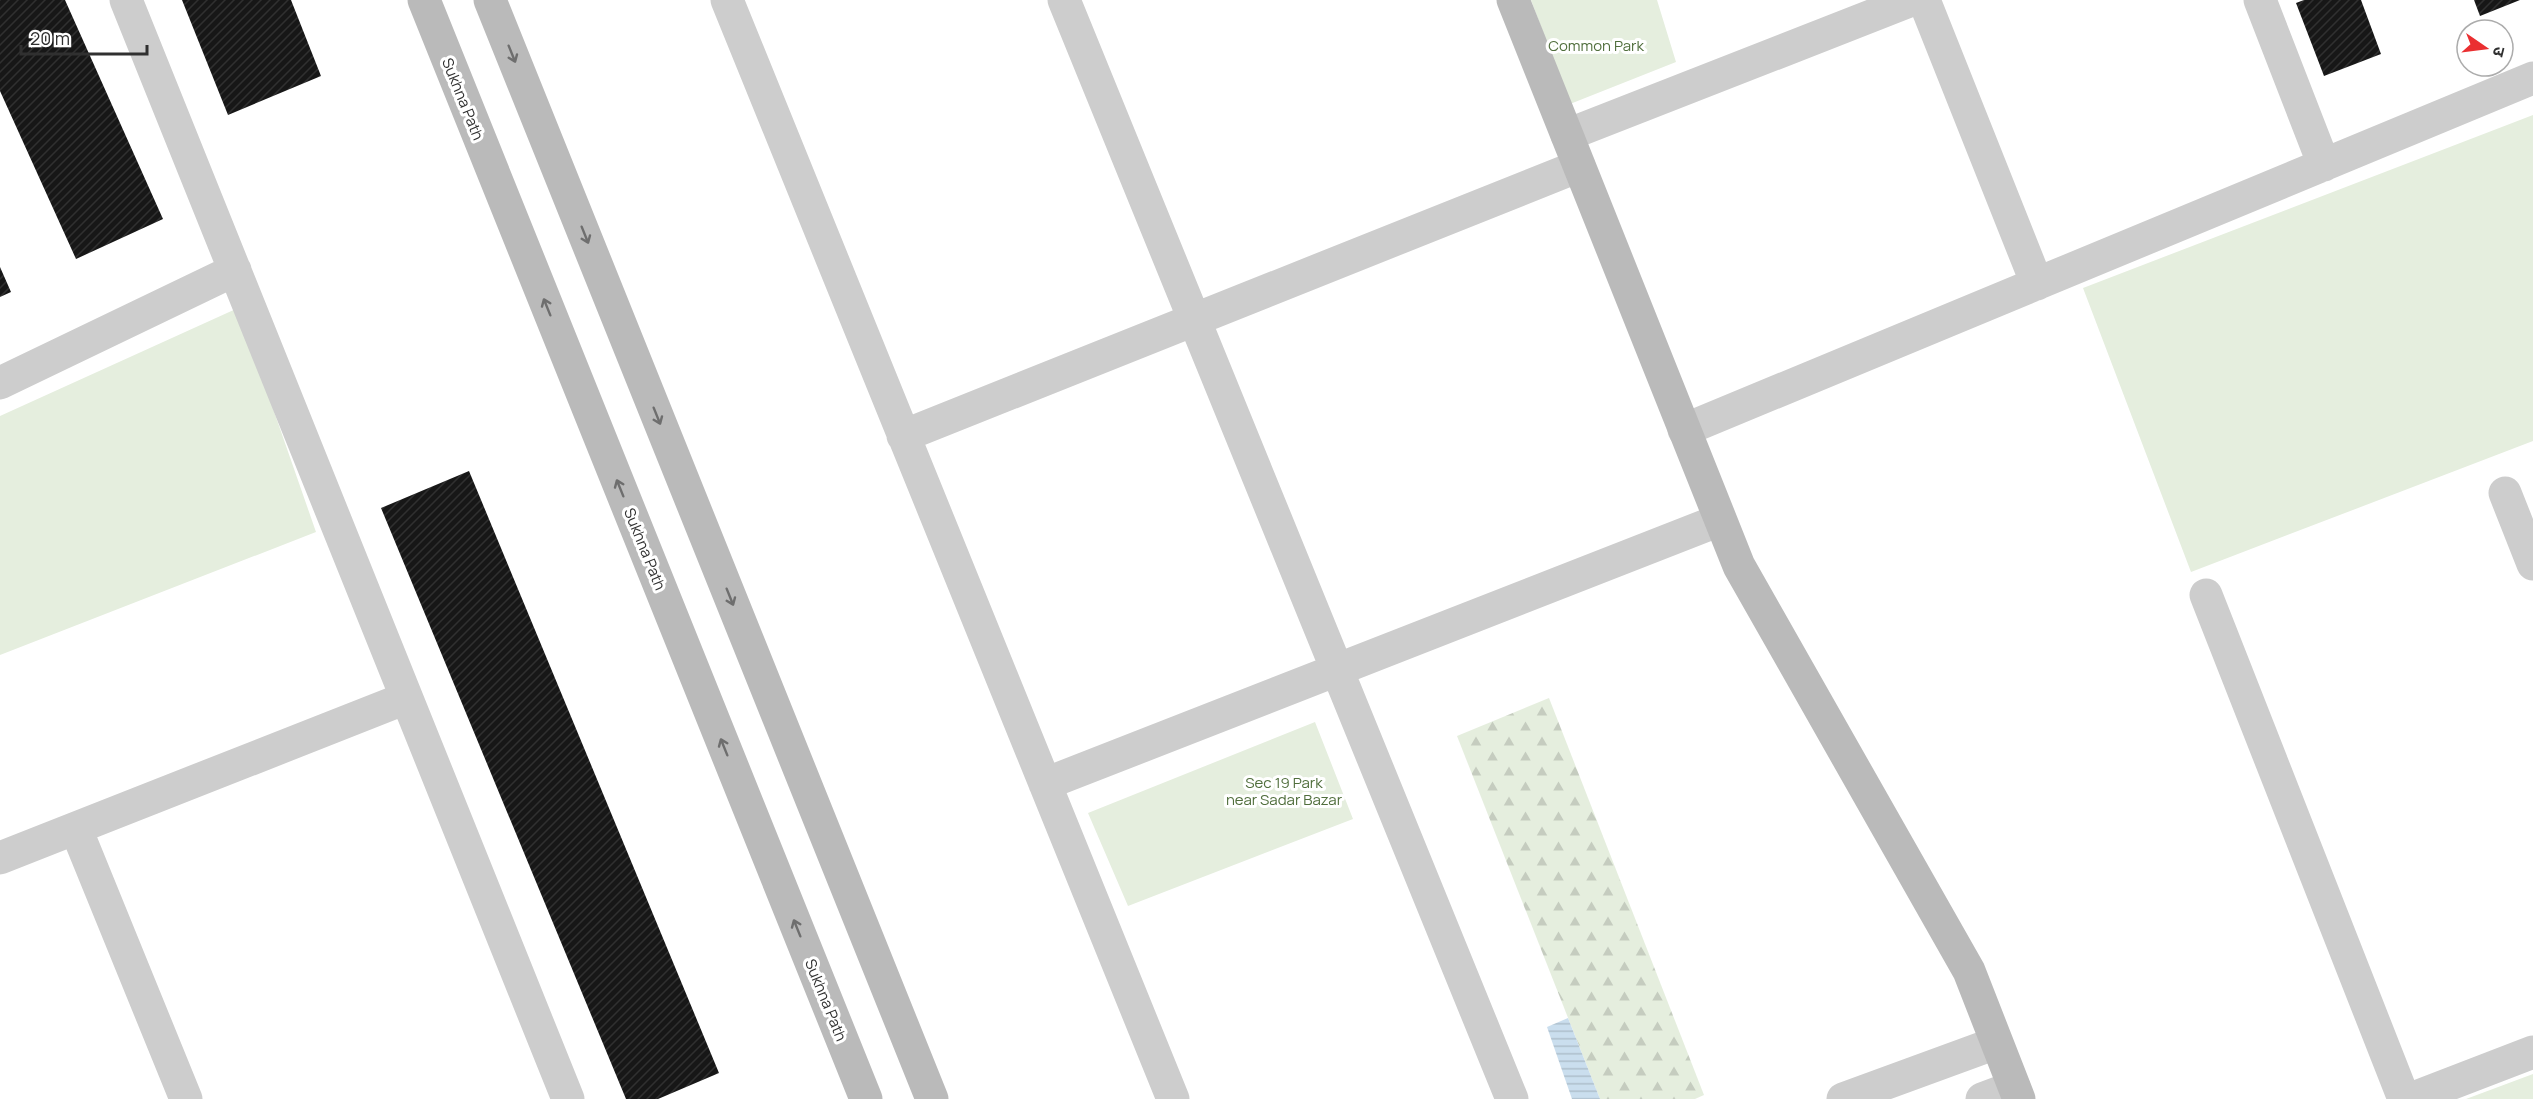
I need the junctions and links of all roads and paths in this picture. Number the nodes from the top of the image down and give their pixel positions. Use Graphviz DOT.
graph roads {
  1 [pos="126,0"];
  2 [pos="424,0"];
  3 [pos="490,0"];
  4 [pos="728,0"];
  5 [pos="1064,0"];
  6 [pos="1513,0"];
  7 [pos="1912,0"];
  8 [pos="1924,0"];
  9 [pos="2260,0"];
  10 [pos="2533,78"];
  11 [pos="1567,135"];
  12 [pos="2324,165"];
  13 [pos="1579,166"];
  14 [pos="235,270"];
  15 [pos="2037,284"];
  16 [pos="1195,320"];
  17 [pos="0,383"];
  18 [pos="1684,430"];
  19 [pos="903,436"];
  20 [pos="2505,494"];
  21 [pos="1720,520"];
  22 [pos="2533,564"];
  23 [pos="2206,596"];
  24 [pos="1337,669"];
  25 [pos="406,698"];
  26 [pos="1045,784"];
  27 [pos="76,829"];
  28 [pos="0,858"];
  29 [pos="1996,1043"];
  30 [pos="2533,1052"];
  31 [pos="2017,1093"];
  32 [pos="186,1099"];
  33 [pos="568,1099"];
  34 [pos="866,1099"];
  35 [pos="932,1099"];
  36 [pos="1173,1099"];
  37 [pos="1512,1099"];
  38 [pos="1843,1099"];
  39 [pos="1982,1099"];
  40 [pos="2404,1099"];
  41 [pos="2411,1099"];
  1 -- 14 [label="street"];
  34 -- 2 [label="main road, Sukhna Path, one-way"];
  3 -- 35 [label="main road, one-way"];
  4 -- 19 [label="street"];
  5 -- 16 [label="street"];
  6 -- 11 [label="main road"];
  7 -- 11 [label="street"];
  8 -- 15 [label="street"];
  9 -- 12 [label="street"];
  10 -- 12 [label="street"];
  11 -- 13 [label="main road"];
  12 -- 15 [label="street"];
  13 -- 16 [label="street"];
  13 -- 18 [label="main road"];
  14 -- 17 [label="street"];
  14 -- 25 [label="street"];
  15 -- 18 [label="street"];
  16 -- 19 [label="street"];
  16 -- 24 [label="street"];
  18 -- 21 [label="main road"];
  19 -- 26 [label="street"];
  20 -- 22 [label="street"];
  21 -- 24 [label="street"];
  21 -- 29 [label="main road"];
  23 -- 40 [label="street"];
  24 -- 26 [label="street"];
  24 -- 37 [label="street"];
  25 -- 27 [label="street"];
  25 -- 33 [label="street"];
  26 -- 36 [label="street"];
  27 -- 28 [label="street"];
  27 -- 32 [label="street"];
  29 -- 31 [label="main road"];
  29 -- 38 [label="street"];
  30 -- 41 [label="street"];
  31 -- 39 [label="street"];
}
